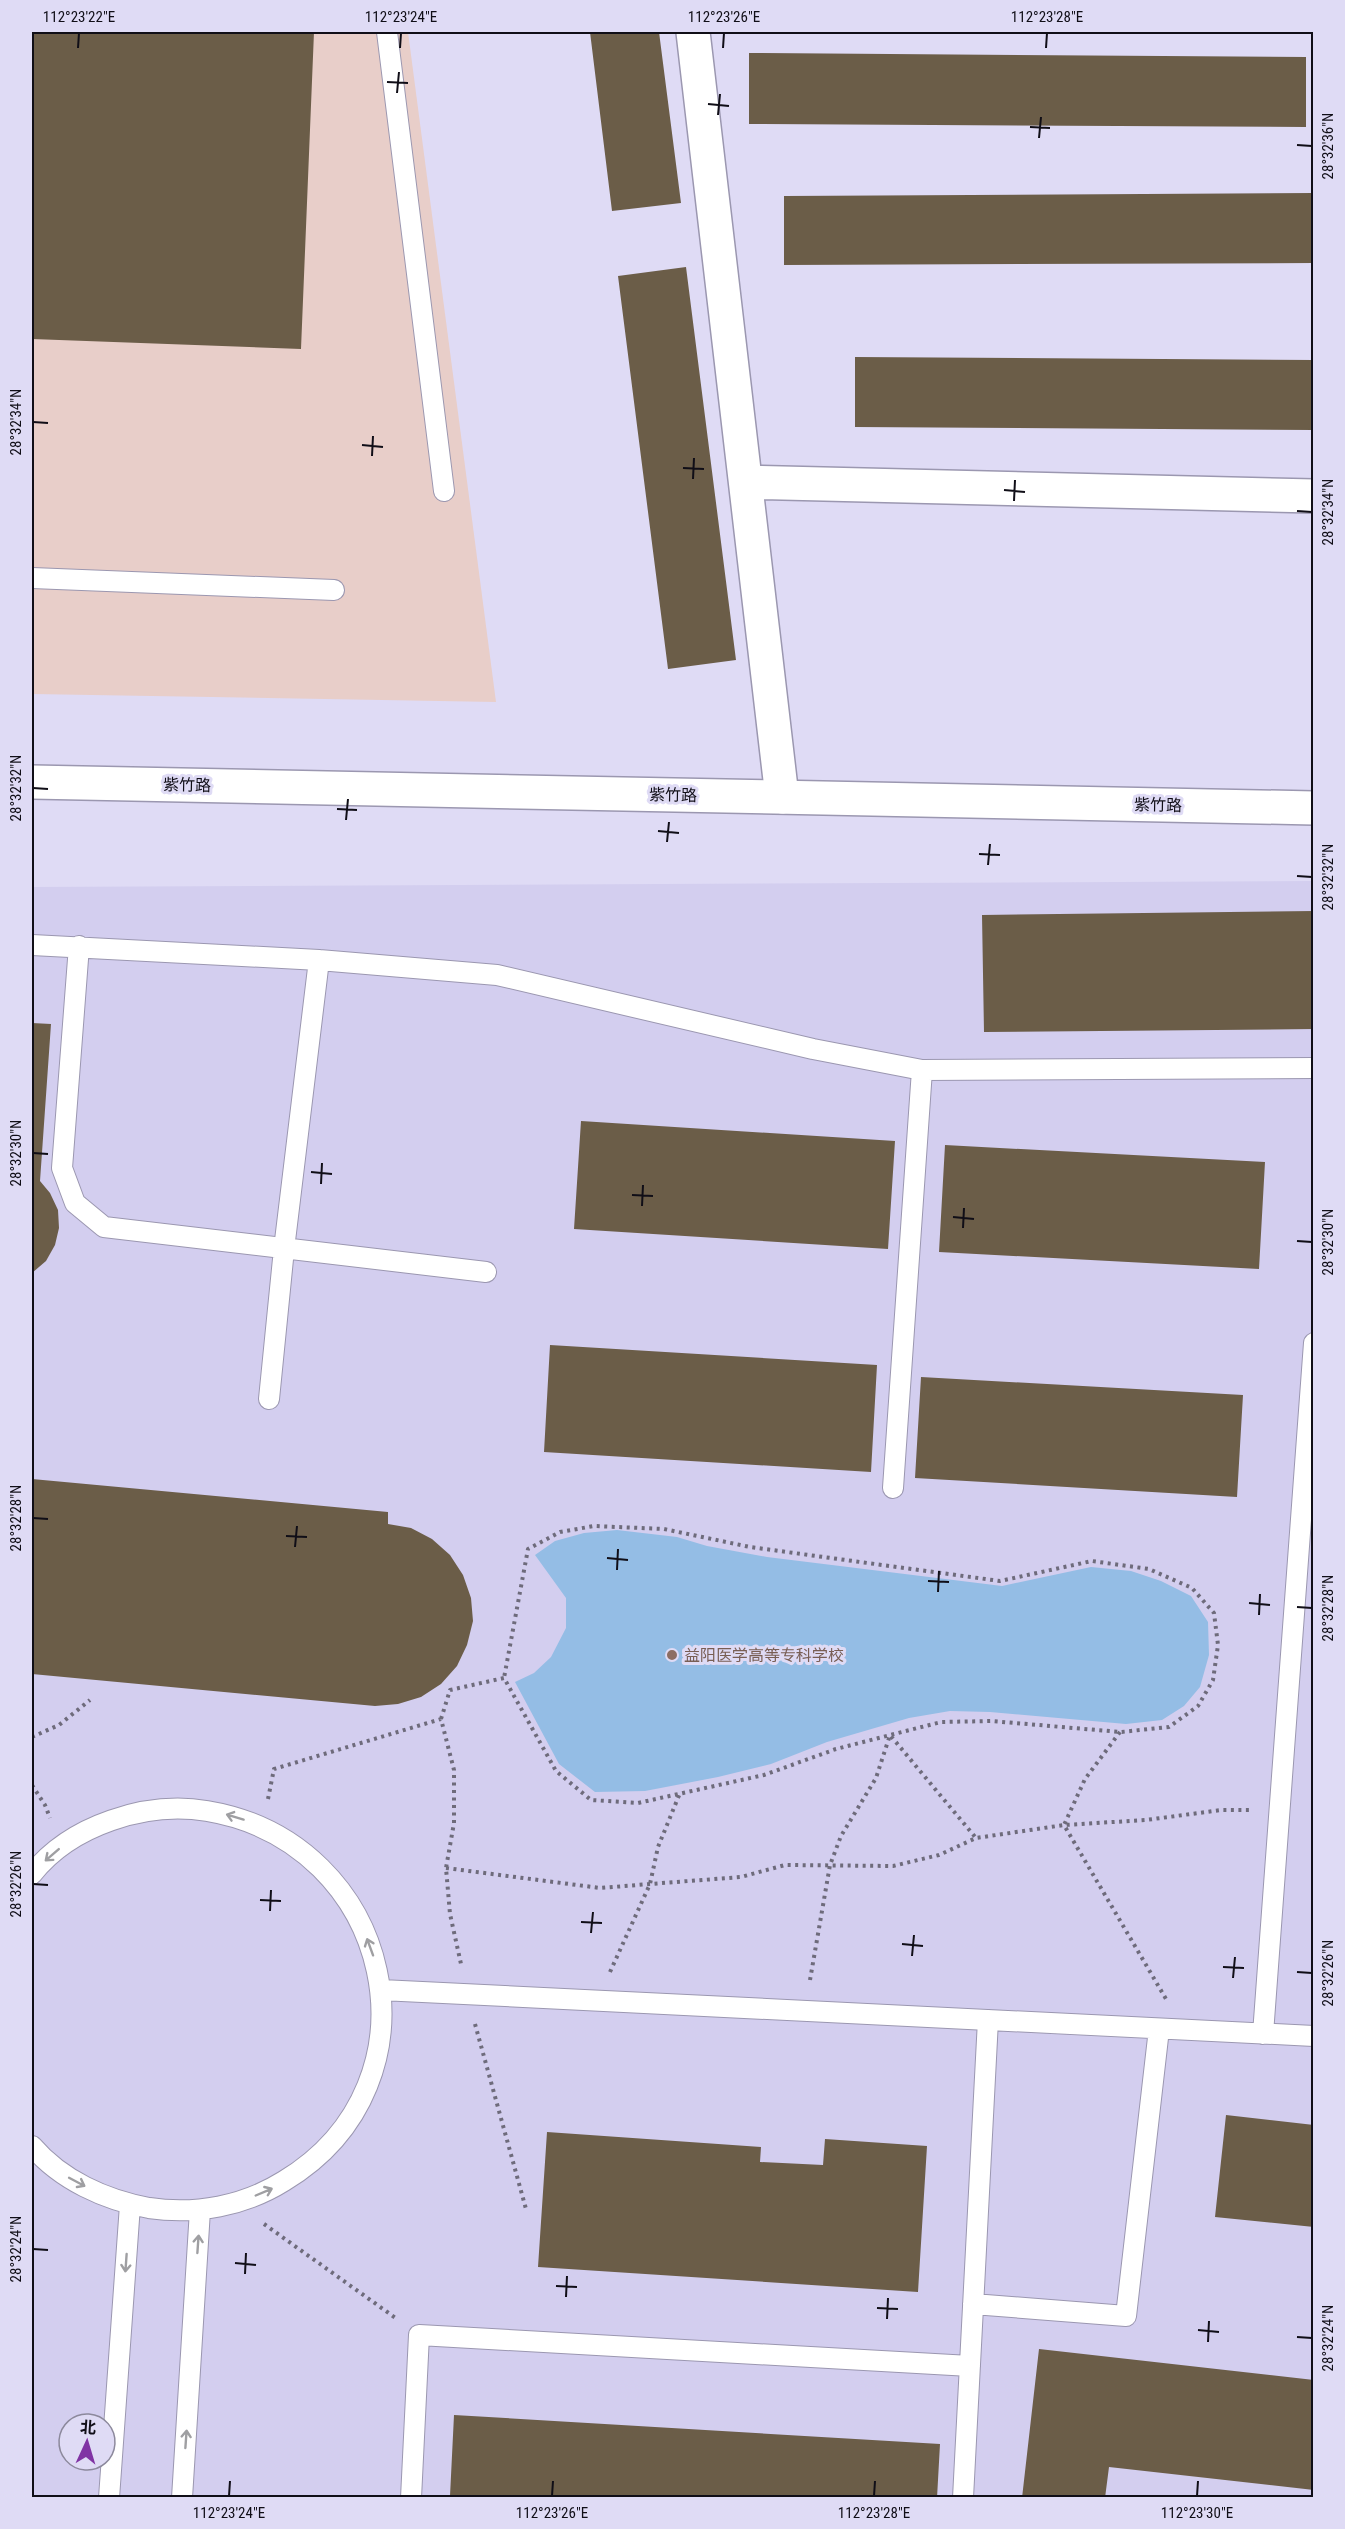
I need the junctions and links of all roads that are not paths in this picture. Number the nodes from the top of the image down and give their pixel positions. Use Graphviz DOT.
graph roads {
  1 [pos="387,32"];
  2 [pos="693,32"];
  3 [pos="746,482"];
  4 [pos="444,491"];
  5 [pos="1314,496"];
  6 [pos="32,578"];
  7 [pos="334,591"];
  8 [pos="32,782"];
  9 [pos="782,797"];
  10 [pos="1314,808"];
  11 [pos="32,945"];
  12 [pos="79,946"];
  13 [pos="319,960"];
  14 [pos="1314,1068"];
  15 [pos="922,1070"];
  16 [pos="284,1249"];
  17 [pos="486,1272"];
  18 [pos="1314,1343"];
  19 [pos="269,1399"];
  20 [pos="893,1488"];
  21 [pos="32,1874"];
  22 [pos="381,1990"];
  23 [pos="988,2020"];
  24 [pos="1159,2028"];
  25 [pos="1263,2034"];
  26 [pos="1314,2036"];
  27 [pos="32,2146"];
  28 [pos="130,2205"];
  29 [pos="200,2210"];
  30 [pos="973,2304"];
  31 [pos="970,2366"];
  32 [pos="109,2498"];
  33 [pos="183,2498"];
  34 [pos="411,2498"];
  35 [pos="963,2498"];
  1 -- 4 [label="lane"];
  2 -- 3 [label="street"];
  3 -- 5 [label="street"];
  3 -- 9 [label="street"];
  6 -- 7 [label="lane"];
  8 -- 9 [label="street, 紫竹路"];
  9 -- 10 [label="street, 紫竹路"];
  11 -- 12 [label="lane"];
  12 -- 13 [label="lane"];
  12 -- 16 [label="lane"];
  13 -- 15 [label="lane"];
  13 -- 16 [label="lane"];
  14 -- 15 [label="lane"];
  15 -- 20 [label="lane"];
  16 -- 17 [label="lane"];
  16 -- 19 [label="lane"];
  18 -- 25 [label="lane"];
  22 -- 21 [label="lane, one-way"];
  22 -- 23 [label="lane"];
  29 -- 22 [label="lane, one-way"];
  23 -- 24 [label="lane"];
  23 -- 30 [label="lane"];
  24 -- 25 [label="lane"];
  24 -- 30 [label="lane"];
  25 -- 26 [label="lane"];
  27 -- 28 [label="lane, one-way"];
  28 -- 29 [label="lane"];
  28 -- 32 [label="lane, one-way"];
  33 -- 29 [label="lane, one-way"];
  30 -- 31 [label="lane"];
  31 -- 34 [label="lane"];
  31 -- 35 [label="lane"];
}
